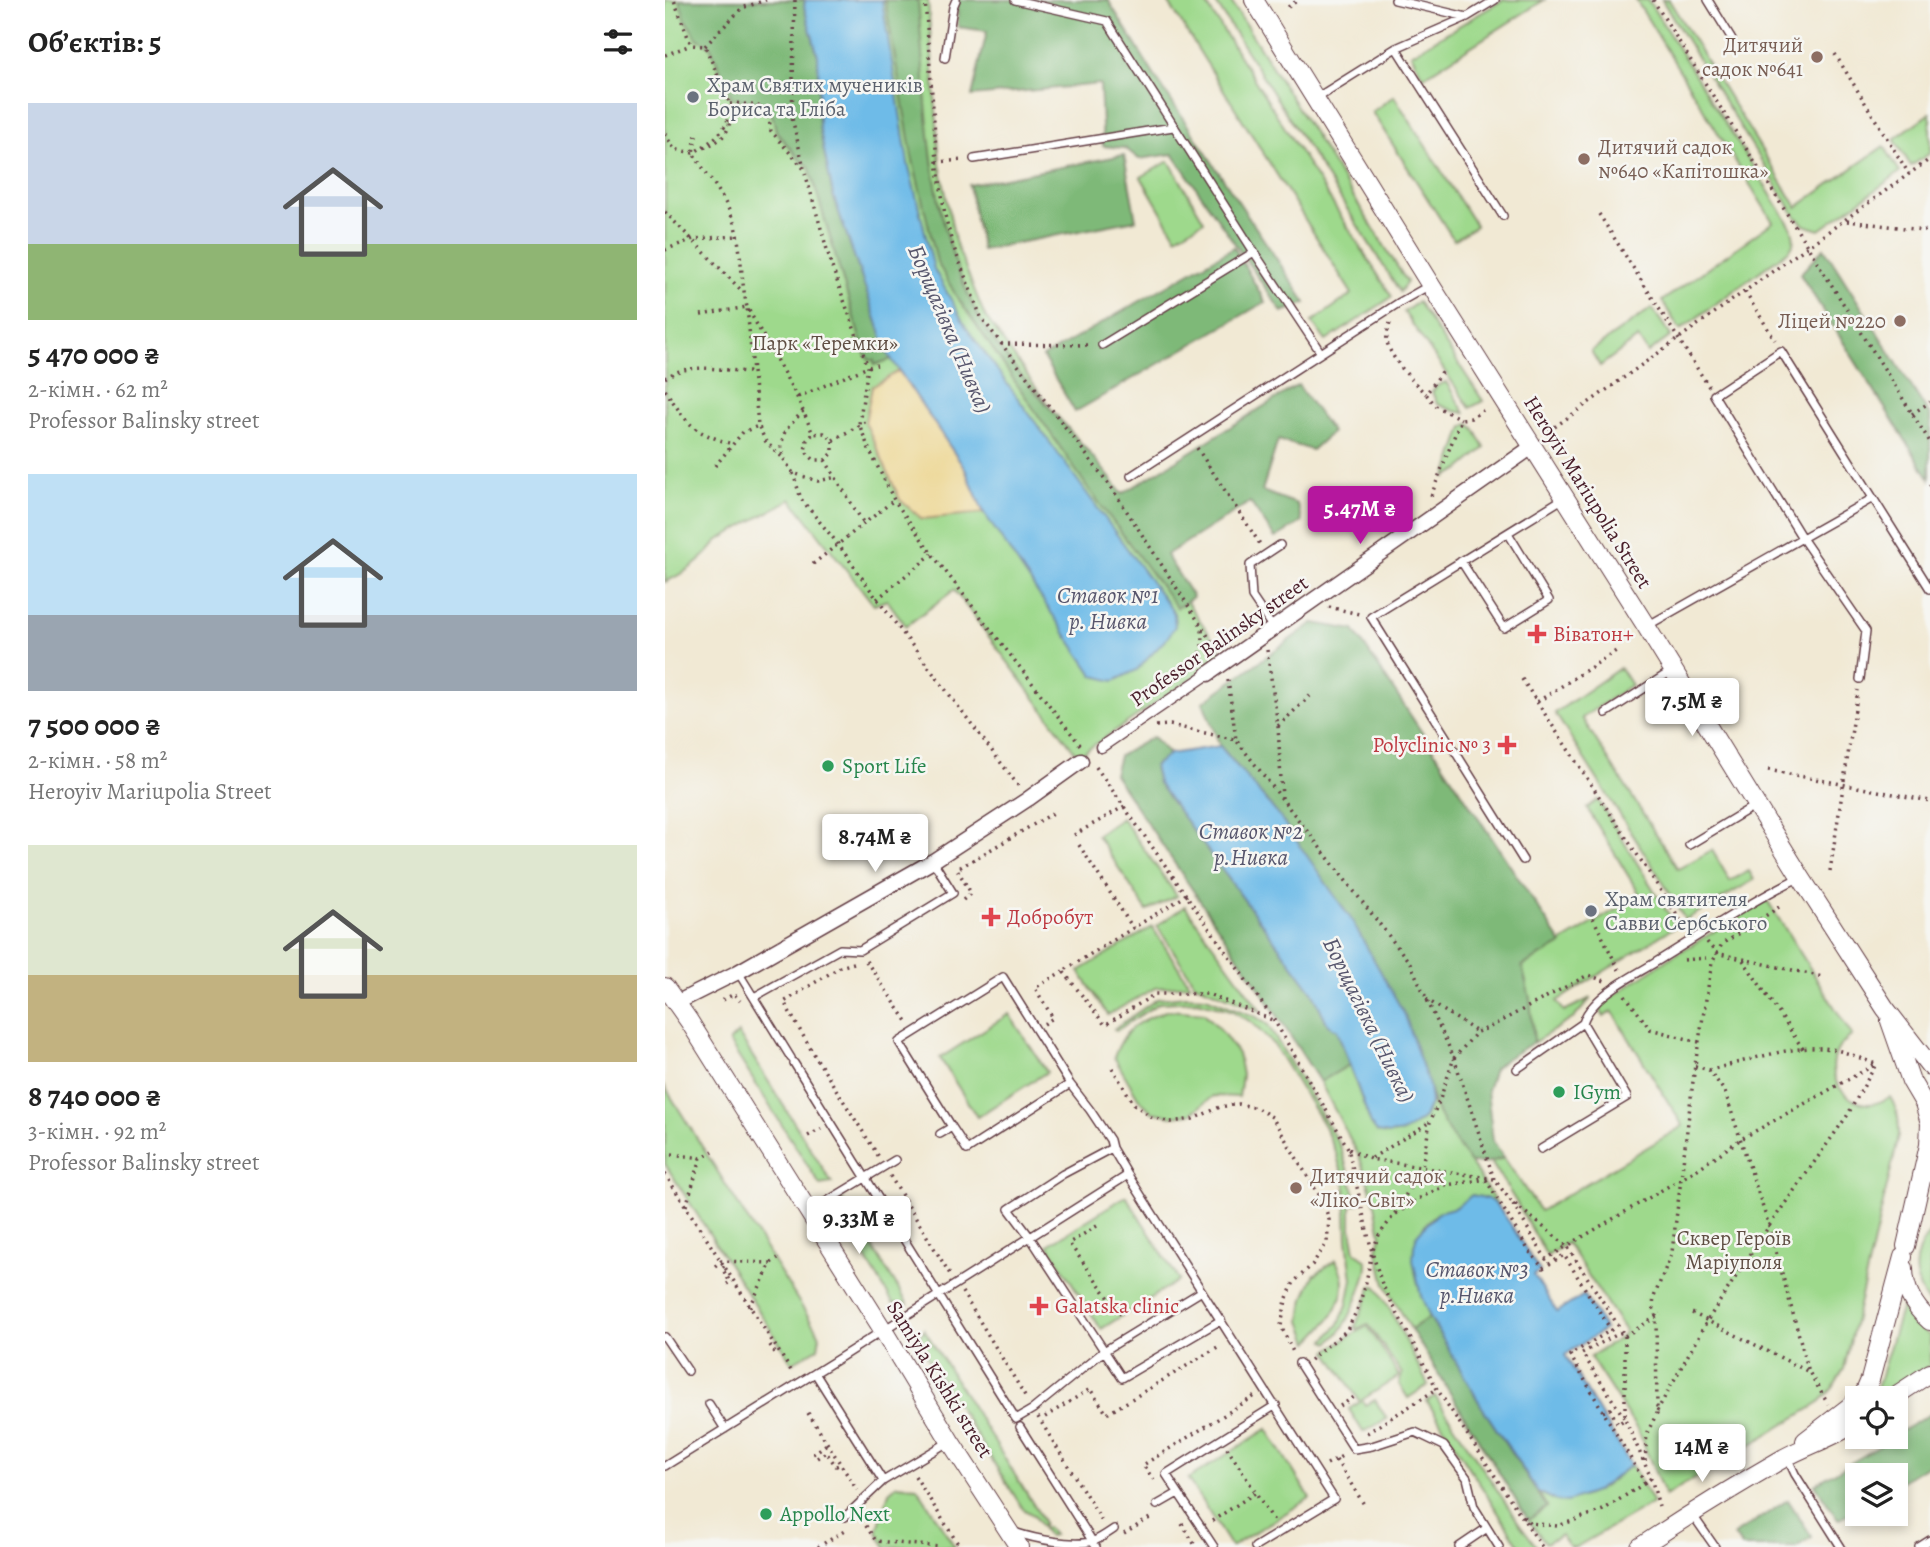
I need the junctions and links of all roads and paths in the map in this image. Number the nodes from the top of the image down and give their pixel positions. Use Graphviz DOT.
graph roads {
  1 [pos="674,0"];
  2 [pos="766,0"];
  3 [pos="795,0"];
  4 [pos="956,0"];
  5 [pos="1015,0"];
  6 [pos="1254,0"];
  7 [pos="1298,0"];
  8 [pos="1395,0"];
  9 [pos="1495,0"];
  10 [pos="1653,0"];
  11 [pos="1708,0"];
  12 [pos="924,2"];
  13 [pos="1287,7"];
  14 [pos="1467,17"];
  15 [pos="1733,39"];
  16 [pos="691,45"];
  17 [pos="705,46"];
  18 [pos="1396,48"];
  19 [pos="1835,54"];
  20 [pos="665,55"];
  21 [pos="945,58"];
  22 [pos="1315,98"];
  23 [pos="730,104"];
  24 [pos="1173,127"];
  25 [pos="665,134"];
  26 [pos="696,135"];
  27 [pos="693,153"];
  28 [pos="974,159"];
  29 [pos="1930,159"];
  30 [pos="937,162"];
  31 [pos="804,169"];
  32 [pos="1909,174"];
  33 [pos="665,212"];
  34 [pos="1599,214"];
  35 [pos="1503,216"];
  36 [pos="1845,220"];
  37 [pos="1930,231"];
  38 [pos="737,236"];
  39 [pos="692,239"];
  40 [pos="1807,247"];
  41 [pos="665,250"];
  42 [pos="1254,252"];
  43 [pos="1430,284"];
  44 [pos="743,292"];
  45 [pos="1745,292"];
  46 [pos="1400,302"];
  47 [pos="747,307"];
  48 [pos="701,315"];
  49 [pos="1678,339"];
  50 [pos="1001,344"];
  51 [pos="1102,345"];
  52 [pos="1781,351"];
  53 [pos="1321,353"];
  54 [pos="877,365"];
  55 [pos="868,367"];
  56 [pos="1442,372"];
  57 [pos="753,375"];
  58 [pos="665,378"];
  59 [pos="665,390"];
  60 [pos="1426,394"];
  61 [pos="1714,396"];
  62 [pos="797,397"];
  63 [pos="1930,402"];
  64 [pos="1485,409"];
  65 [pos="803,411"];
  66 [pos="1912,414"];
  67 [pos="1461,419"];
  68 [pos="865,422"];
  69 [pos="859,424"];
  70 [pos="758,425"];
  71 [pos="1549,431"];
  72 [pos="813,434"];
  73 [pos="1190,438"];
  74 [pos="833,440"];
  75 [pos="1930,442"];
  76 [pos="732,443"];
  77 [pos="1532,447"];
  78 [pos="783,458"];
  79 [pos="825,460"];
  80 [pos="715,466"];
  81 [pos="793,473"];
  82 [pos="1131,476"];
  83 [pos="837,478"];
  84 [pos="1431,496"];
  85 [pos="1565,498"];
  86 [pos="1873,498"];
  87 [pos="894,500"];
  88 [pos="864,524"];
  89 [pos="1508,533"];
  90 [pos="1802,538"];
  91 [pos="838,544"];
  92 [pos="1280,545"];
  93 [pos="932,554"];
  94 [pos="1267,554"];
  95 [pos="1461,562"];
  96 [pos="813,564"];
  97 [pos="1930,589"];
  98 [pos="877,599"];
  99 [pos="1310,603"];
  100 [pos="1371,617"];
  101 [pos="1646,626"];
  102 [pos="1202,628"];
  103 [pos="1269,631"];
  104 [pos="1616,651"];
  105 [pos="1225,662"];
  106 [pos="1202,669"];
  107 [pos="1673,670"];
  108 [pos="1522,678"];
  109 [pos="1860,679"];
  110 [pos="1311,695"];
  111 [pos="1537,702"];
  112 [pos="1606,713"];
  113 [pos="1278,726"];
  114 [pos="1129,729"];
  115 [pos="1236,740"];
  116 [pos="1101,747"];
  117 [pos="1086,758"];
  118 [pos="1768,770"];
  119 [pos="1843,784"];
  120 [pos="1028,799"];
  121 [pos="1282,799"];
  122 [pos="1930,801"];
  123 [pos="1756,805"];
  124 [pos="1125,806"];
  125 [pos="1074,835"];
  126 [pos="1080,845"];
  127 [pos="1689,845"];
  128 [pos="1523,860"];
  129 [pos="933,861"];
  130 [pos="1830,871"];
  131 [pos="1800,876"];
  132 [pos="1187,895"];
  133 [pos="1779,906"];
  134 [pos="1593,918"];
  135 [pos="1133,928"];
  136 [pos="1701,934"];
  137 [pos="1693,939"];
  138 [pos="860,950"];
  139 [pos="1716,953"];
  140 [pos="1741,958"];
  141 [pos="1063,971"];
  142 [pos="738,972"];
  143 [pos="1823,976"];
  144 [pos="1622,984"];
  145 [pos="665,987"];
  146 [pos="754,997"];
  147 [pos="1425,998"];
  148 [pos="671,1005"];
  149 [pos="1885,1008"];
  150 [pos="1053,1018"];
  151 [pos="905,1019"];
  152 [pos="1274,1020"];
  153 [pos="1583,1023"];
  154 [pos="1477,1032"];
  155 [pos="805,1041"];
  156 [pos="1699,1042"];
  157 [pos="1924,1048"];
  158 [pos="1804,1049"];
  159 [pos="1454,1058"];
  160 [pos="1876,1064"];
  161 [pos="1695,1065"];
  162 [pos="1930,1066"];
  163 [pos="1112,1068"];
  164 [pos="1517,1069"];
  165 [pos="1709,1070"];
  166 [pos="1070,1084"];
  167 [pos="1430,1122"];
  168 [pos="953,1127"];
  169 [pos="940,1134"];
  170 [pos="1741,1139"];
  171 [pos="1112,1147"];
  172 [pos="1348,1148"];
  173 [pos="1541,1149"];
  174 [pos="713,1151"];
  175 [pos="665,1153"];
  176 [pos="701,1158"];
  177 [pos="1370,1159"];
  178 [pos="895,1160"];
  179 [pos="885,1167"];
  180 [pos="1422,1167"];
  181 [pos="665,1174"];
  182 [pos="1128,1175"];
  183 [pos="866,1178"];
  184 [pos="1681,1178"];
  185 [pos="1494,1179"];
  186 [pos="1486,1180"];
  187 [pos="1511,1201"];
  188 [pos="686,1207"];
  189 [pos="808,1212"];
  190 [pos="1394,1214"];
  191 [pos="1930,1214"];
  192 [pos="1097,1226"];
  193 [pos="1769,1226"];
  194 [pos="1030,1237"];
  195 [pos="1568,1249"];
  196 [pos="1372,1252"];
  197 [pos="1905,1252"];
  198 [pos="1564,1255"];
  199 [pos="778,1258"];
  200 [pos="721,1261"];
  201 [pos="771,1263"];
  202 [pos="715,1266"];
  203 [pos="724,1266"];
  204 [pos="956,1283"];
  205 [pos="727,1284"];
  206 [pos="1202,1292"];
  207 [pos="938,1294"];
  208 [pos="750,1307"];
  209 [pos="1692,1313"];
  210 [pos="1658,1315"];
  211 [pos="1122,1316"];
  212 [pos="1221,1320"];
  213 [pos="1707,1321"];
  214 [pos="1930,1321"];
  215 [pos="883,1330"];
  216 [pos="1623,1334"];
  217 [pos="665,1336"];
  218 [pos="1229,1341"];
  219 [pos="770,1345"];
  220 [pos="1104,1351"];
  221 [pos="777,1356"];
  222 [pos="1300,1365"];
  223 [pos="688,1371"];
  224 [pos="1809,1372"];
  225 [pos="815,1373"];
  226 [pos="1930,1373"];
  227 [pos="799,1383"];
  228 [pos="1867,1386"];
  229 [pos="1908,1387"];
  230 [pos="1437,1389"];
  231 [pos="1259,1393"];
  232 [pos="1356,1396"];
  233 [pos="709,1404"];
  234 [pos="1828,1404"];
  235 [pos="1276,1405"];
  236 [pos="1033,1409"];
  237 [pos="1845,1410"];
  238 [pos="1330,1412"];
  239 [pos="1603,1412"];
  240 [pos="808,1413"];
  241 [pos="1657,1413"];
  242 [pos="1625,1419"];
  243 [pos="1040,1420"];
  244 [pos="1020,1427"];
  245 [pos="725,1429"];
  246 [pos="1845,1430"];
  247 [pos="1221,1439"];
  248 [pos="950,1441"];
  249 [pos="828,1443"];
  250 [pos="1352,1446"];
  251 [pos="834,1454"];
  252 [pos="1787,1457"];
  253 [pos="1336,1460"];
  254 [pos="1644,1461"];
  255 [pos="909,1465"];
  256 [pos="1327,1465"];
  257 [pos="665,1466"];
  258 [pos="1651,1478"];
  259 [pos="883,1481"];
  260 [pos="1645,1483"];
  261 [pos="1178,1493"];
  262 [pos="1256,1493"];
  263 [pos="849,1497"];
  264 [pos="1169,1502"];
  265 [pos="1512,1504"];
  266 [pos="1157,1505"];
  267 [pos="1365,1506"];
  268 [pos="1658,1506"];
  269 [pos="1692,1513"];
  270 [pos="845,1517"];
  271 [pos="862,1520"];
  272 [pos="851,1527"];
  273 [pos="1201,1528"];
  274 [pos="1487,1528"];
  275 [pos="1009,1531"];
  276 [pos="1111,1531"];
  277 [pos="1281,1531"];
  278 [pos="1930,1540"];
  279 [pos="896,1545"];
  280 [pos="1093,1545"];
  281 [pos="818,1547"];
  282 [pos="940,1547"];
  283 [pos="960,1547"];
  284 [pos="1019,1547"];
  285 [pos="1196,1547"];
  286 [pos="1214,1547"];
  287 [pos="1255,1547"];
  288 [pos="1459,1547"];
  289 [pos="1499,1547"];
  290 [pos="1542,1547"];
  291 [pos="1640,1547"];
  292 [pos="1715,1547"];
  293 [pos="1841,1547"];
  294 [pos="1919,1547"];
  1 -- 16 [label="path"];
  2 -- 17 [label="path"];
  3 -- 31 [label="path"];
  4 -- 21 [label="lane"];
  5 -- 24 [label="lane"];
  6 -- 22 [label="street, Heroyiv Mariupolia Street"];
  7 -- 13 [label="path"];
  8 -- 14 [label="lane"];
  9 -- 14 [label="lane"];
  10 -- 40 [label="path"];
  11 -- 15 [label="lane"];
  12 -- 30 [label="path"];
  14 -- 18 [label="lane"];
  16 -- 17 [label="path"];
  16 -- 20 [label="path"];
  17 -- 23 [label="path"];
  18 -- 22 [label="lane"];
  18 -- 35 [label="lane"];
  19 -- 32 [label="path"];
  22 -- 43 [label="street, Heroyiv Mariupolia Street"];
  23 -- 27 [label="path"];
  23 -- 31 [label="path"];
  24 -- 28 [label="lane"];
  24 -- 42 [label="lane"];
  25 -- 27 [label="path"];
  26 -- 27 [label="path"];
  27 -- 38 [label="path"];
  28 -- 30 [label="path"];
  29 -- 32 [label="path"];
  30 -- 50 [label="path"];
  31 -- 55 [label="path"];
  32 -- 36 [label="path"];
  33 -- 39 [label="path"];
  34 -- 49 [label="path"];
  36 -- 37 [label="path"];
  36 -- 40 [label="path"];
  38 -- 39 [label="path"];
  38 -- 44 [label="path"];
  39 -- 41 [label="path"];
  39 -- 44 [label="path"];
  40 -- 45 [label="path"];
  40 -- 66 [label="path"];
  42 -- 51 [label="lane"];
  42 -- 53 [label="lane"];
  43 -- 46 [label="lane"];
  43 -- 77 [label="street, Heroyiv Mariupolia Street"];
  44 -- 47 [label="path"];
  45 -- 49 [label="path"];
  45 -- 52 [label="path"];
  46 -- 53 [label="lane"];
  46 -- 60 [label="path"];
  47 -- 48 [label="path"];
  47 -- 57 [label="path"];
  47 -- 62 [label="path"];
  49 -- 61 [label="path"];
  49 -- 71 [label="path"];
  50 -- 51 [label="path"];
  50 -- 102 [label="path"];
  52 -- 61 [label="lane"];
  52 -- 86 [label="lane"];
  53 -- 73 [label="lane"];
  54 -- 55 [label="path"];
  55 -- 62 [label="path"];
  55 -- 69 [label="path"];
  56 -- 60 [label="path"];
  57 -- 58 [label="path"];
  57 -- 70 [label="path"];
  59 -- 76 [label="path"];
  60 -- 67 [label="path"];
  61 -- 90 [label="lane"];
  62 -- 65 [label="path"];
  63 -- 66 [label="path"];
  64 -- 67 [label="path"];
  65 -- 72 [label="path"];
  65 -- 78 [label="path"];
  66 -- 75 [label="path"];
  67 -- 84 [label="path"];
  68 -- 69 [label="path"];
  69 -- 74 [label="path"];
  69 -- 87 [label="path"];
  70 -- 76 [label="path"];
  70 -- 78 [label="path"];
  72 -- 74 [label="path"];
  72 -- 79 [label="path"];
  73 -- 82 [label="lane"];
  73 -- 94 [label="path"];
  74 -- 79 [label="path"];
  76 -- 80 [label="path"];
  77 -- 85 [label="street, Heroyiv Mariupolia Street"];
  77 -- 99 [label="street, Professor Balinsky street"];
  78 -- 81 [label="path"];
  79 -- 83 [label="path"];
  81 -- 83 [label="path"];
  81 -- 91 [label="path"];
  83 -- 88 [label="path"];
  85 -- 89 [label="lane"];
  85 -- 101 [label="street, Heroyiv Mariupolia Street"];
  86 -- 90 [label="lane"];
  86 -- 97 [label="lane"];
  87 -- 88 [label="path"];
  87 -- 93 [label="path"];
  88 -- 91 [label="path"];
  89 -- 95 [label="lane"];
  89 -- 95 [label="lane"];
  90 -- 101 [label="lane"];
  90 -- 109 [label="lane"];
  91 -- 96 [label="path"];
  91 -- 98 [label="path"];
  92 -- 94 [label="lane"];
  93 -- 98 [label="path"];
  93 -- 117 [label="path"];
  94 -- 103 [label="lane"];
  95 -- 100 [label="lane"];
  98 -- 120 [label="path"];
  99 -- 100 [label="path"];
  99 -- 103 [label="street, Professor Balinsky street"];
  100 -- 128 [label="lane"];
  101 -- 107 [label="street, Heroyiv Mariupolia Street"];
  102 -- 105 [label="path"];
  102 -- 106 [label="path"];
  103 -- 105 [label="street, Professor Balinsky street"];
  103 -- 113 [label="path"];
  104 -- 111 [label="path"];
  105 -- 106 [label="street, Professor Balinsky street"];
  105 -- 115 [label="path"];
  106 -- 114 [label="street, Professor Balinsky street"];
  107 -- 112 [label="lane"];
  107 -- 123 [label="street, Heroyiv Mariupolia Street"];
  108 -- 111 [label="path"];
  109 -- 119 [label="path"];
  110 -- 113 [label="path"];
  111 -- 137 [label="path"];
  113 -- 121 [label="path"];
  114 -- 115 [label="path"];
  114 -- 116 [label="street, Professor Balinsky street"];
  115 -- 121 [label="path"];
  117 -- 120 [label="street"];
  117 -- 124 [label="path"];
  118 -- 119 [label="path"];
  119 -- 122 [label="path"];
  119 -- 130 [label="path"];
  120 -- 129 [label="street"];
  121 -- 147 [label="path"];
  123 -- 127 [label="lane"];
  123 -- 131 [label="street, Heroyiv Mariupolia Street"];
  124 -- 125 [label="path"];
  124 -- 132 [label="path"];
  126 -- 135 [label="path"];
  129 -- 138 [label="lane"];
  129 -- 142 [label="street"];
  131 -- 136 [label="lane"];
  131 -- 149 [label="street, Heroyiv Mariupolia Street"];
  132 -- 135 [label="path"];
  132 -- 152 [label="path"];
  133 -- 139 [label="path"];
  134 -- 144 [label="path"];
  135 -- 141 [label="path"];
  136 -- 137 [label="lane"];
  136 -- 139 [label="path"];
  137 -- 144 [label="lane"];
  138 -- 146 [label="lane"];
  138 -- 151 [label="path"];
  139 -- 140 [label="path"];
  139 -- 156 [label="path"];
  140 -- 143 [label="path"];
  140 -- 158 [label="path"];
  141 -- 150 [label="path"];
  141 -- 152 [label="path"];
  142 -- 146 [label="lane"];
  142 -- 148 [label="street"];
  144 -- 153 [label="lane"];
  144 -- 154 [label="path"];
  144 -- 156 [label="path"];
  145 -- 148 [label="street, Samiyla Kishki street"];
  146 -- 183 [label="lane"];
  147 -- 154 [label="path"];
  147 -- 159 [label="path"];
  148 -- 189 [label="street, Samiyla Kishki street"];
  149 -- 157 [label="street, Heroyiv Mariupolia Street"];
  149 -- 197 [label="street, Heroyiv Mariupolia Street"];
  152 -- 172 [label="path"];
  153 -- 164 [label="lane"];
  153 -- 173 [label="lane"];
  154 -- 159 [label="path"];
  155 -- 179 [label="path"];
  156 -- 161 [label="path"];
  157 -- 162 [label="street, Heroyiv Mariupolia Street"];
  158 -- 160 [label="path"];
  158 -- 165 [label="path"];
  159 -- 167 [label="path"];
  159 -- 185 [label="path"];
  160 -- 170 [label="path"];
  160 -- 193 [label="path"];
  161 -- 165 [label="path"];
  161 -- 184 [label="path"];
  163 -- 222 [label="path"];
  165 -- 170 [label="path"];
  166 -- 168 [label="lane"];
  166 -- 168 [label="lane"];
  166 -- 171 [label="lane"];
  167 -- 177 [label="path"];
  167 -- 180 [label="path"];
  168 -- 169 [label="lane"];
  170 -- 184 [label="path"];
  170 -- 193 [label="path"];
  171 -- 182 [label="lane"];
  171 -- 194 [label="lane"];
  172 -- 177 [label="path"];
  172 -- 196 [label="path"];
  174 -- 176 [label="path"];
  175 -- 176 [label="path"];
  176 -- 188 [label="path"];
  177 -- 180 [label="path"];
  178 -- 179 [label="lane"];
  179 -- 183 [label="lane"];
  179 -- 204 [label="path"];
  180 -- 185 [label="path"];
  180 -- 190 [label="path"];
  181 -- 188 [label="path"];
  182 -- 194 [label="lane"];
  182 -- 206 [label="lane"];
  183 -- 189 [label="lane"];
  183 -- 207 [label="lane"];
  184 -- 195 [label="path"];
  184 -- 210 [label="path"];
  185 -- 186 [label="path"];
  185 -- 187 [label="path"];
  186 -- 190 [label="path"];
  186 -- 198 [label="path"];
  187 -- 195 [label="path"];
  187 -- 195 [label="path"];
  188 -- 200 [label="path"];
  189 -- 215 [label="street, Samiyla Kishki street"];
  190 -- 196 [label="path"];
  191 -- 197 [label="street"];
  192 -- 211 [label="path"];
  193 -- 213 [label="path"];
  193 -- 224 [label="path"];
  194 -- 204 [label="lane"];
  194 -- 220 [label="lane"];
  195 -- 198 [label="path"];
  195 -- 216 [label="path"];
  196 -- 222 [label="path"];
  196 -- 230 [label="path"];
  197 -- 214 [label="street"];
  197 -- 228 [label="street, Heroyiv Mariupolia Street"];
  198 -- 239 [label="path"];
  199 -- 201 [label="path"];
  200 -- 201 [label="path"];
  200 -- 202 [label="path"];
  200 -- 203 [label="path"];
  201 -- 208 [label="path"];
  203 -- 205 [label="path"];
  203 -- 208 [label="path"];
  204 -- 207 [label="lane"];
  204 -- 236 [label="path"];
  206 -- 212 [label="lane"];
  206 -- 220 [label="lane"];
  207 -- 215 [label="lane"];
  207 -- 236 [label="lane"];
  208 -- 227 [label="path"];
  209 -- 213 [label="path"];
  210 -- 216 [label="path"];
  210 -- 241 [label="path"];
  212 -- 220 [label="lane"];
  212 -- 235 [label="lane"];
  213 -- 224 [label="path"];
  213 -- 241 [label="path"];
  215 -- 225 [label="lane"];
  215 -- 248 [label="street, Samiyla Kishki street"];
  216 -- 242 [label="path"];
  216 -- 242 [label="path"];
  217 -- 223 [label="lane"];
  218 -- 243 [label="path"];
  219 -- 221 [label="path"];
  220 -- 236 [label="lane"];
  222 -- 238 [label="lane"];
  224 -- 234 [label="path"];
  225 -- 227 [label="lane"];
  225 -- 259 [label="lane"];
  226 -- 229 [label="street"];
  227 -- 245 [label="lane"];
  230 -- 250 [label="path"];
  230 -- 265 [label="path"];
  231 -- 264 [label="path"];
  232 -- 238 [label="path"];
  233 -- 245 [label="lane"];
  235 -- 247 [label="lane"];
  235 -- 277 [label="lane"];
  236 -- 243 [label="path"];
  237 -- 252 [label="street"];
  238 -- 250 [label="lane"];
  239 -- 242 [label="path"];
  239 -- 260 [label="path"];
  240 -- 249 [label="path"];
  241 -- 254 [label="path"];
  242 -- 254 [label="path"];
  243 -- 276 [label="path"];
  244 -- 280 [label="lane"];
  245 -- 257 [label="lane"];
  246 -- 252 [label="street"];
  247 -- 261 [label="lane"];
  247 -- 262 [label="path"];
  248 -- 255 [label="lane"];
  248 -- 275 [label="street, Samiyla Kishki street"];
  249 -- 251 [label="path"];
  249 -- 251 [label="path"];
  250 -- 253 [label="path"];
  250 -- 274 [label="lane"];
  251 -- 263 [label="path"];
  252 -- 269 [label="street"];
  252 -- 293 [label="lane"];
  253 -- 256 [label="path"];
  253 -- 267 [label="path"];
  254 -- 258 [label="path"];
  255 -- 259 [label="lane"];
  255 -- 283 [label="path"];
  258 -- 260 [label="path"];
  258 -- 268 [label="path"];
  259 -- 270 [label="lane"];
  260 -- 265 [label="path"];
  261 -- 264 [label="lane"];
  261 -- 273 [label="lane"];
  262 -- 273 [label="path"];
  262 -- 277 [label="path"];
  264 -- 266 [label="lane"];
  264 -- 276 [label="path"];
  264 -- 285 [label="path"];
  265 -- 290 [label="path"];
  269 -- 291 [label="street"];
  269 -- 292 [label="lane"];
  271 -- 279 [label="path"];
  272 -- 281 [label="path"];
  273 -- 286 [label="lane"];
  274 -- 288 [label="lane"];
  274 -- 289 [label="lane"];
  275 -- 280 [label="lane"];
  275 -- 284 [label="street, Samiyla Kishki street"];
  276 -- 280 [label="lane"];
  277 -- 287 [label="lane"];
  278 -- 294 [label="lane"];
  279 -- 282 [label="path"];
}
